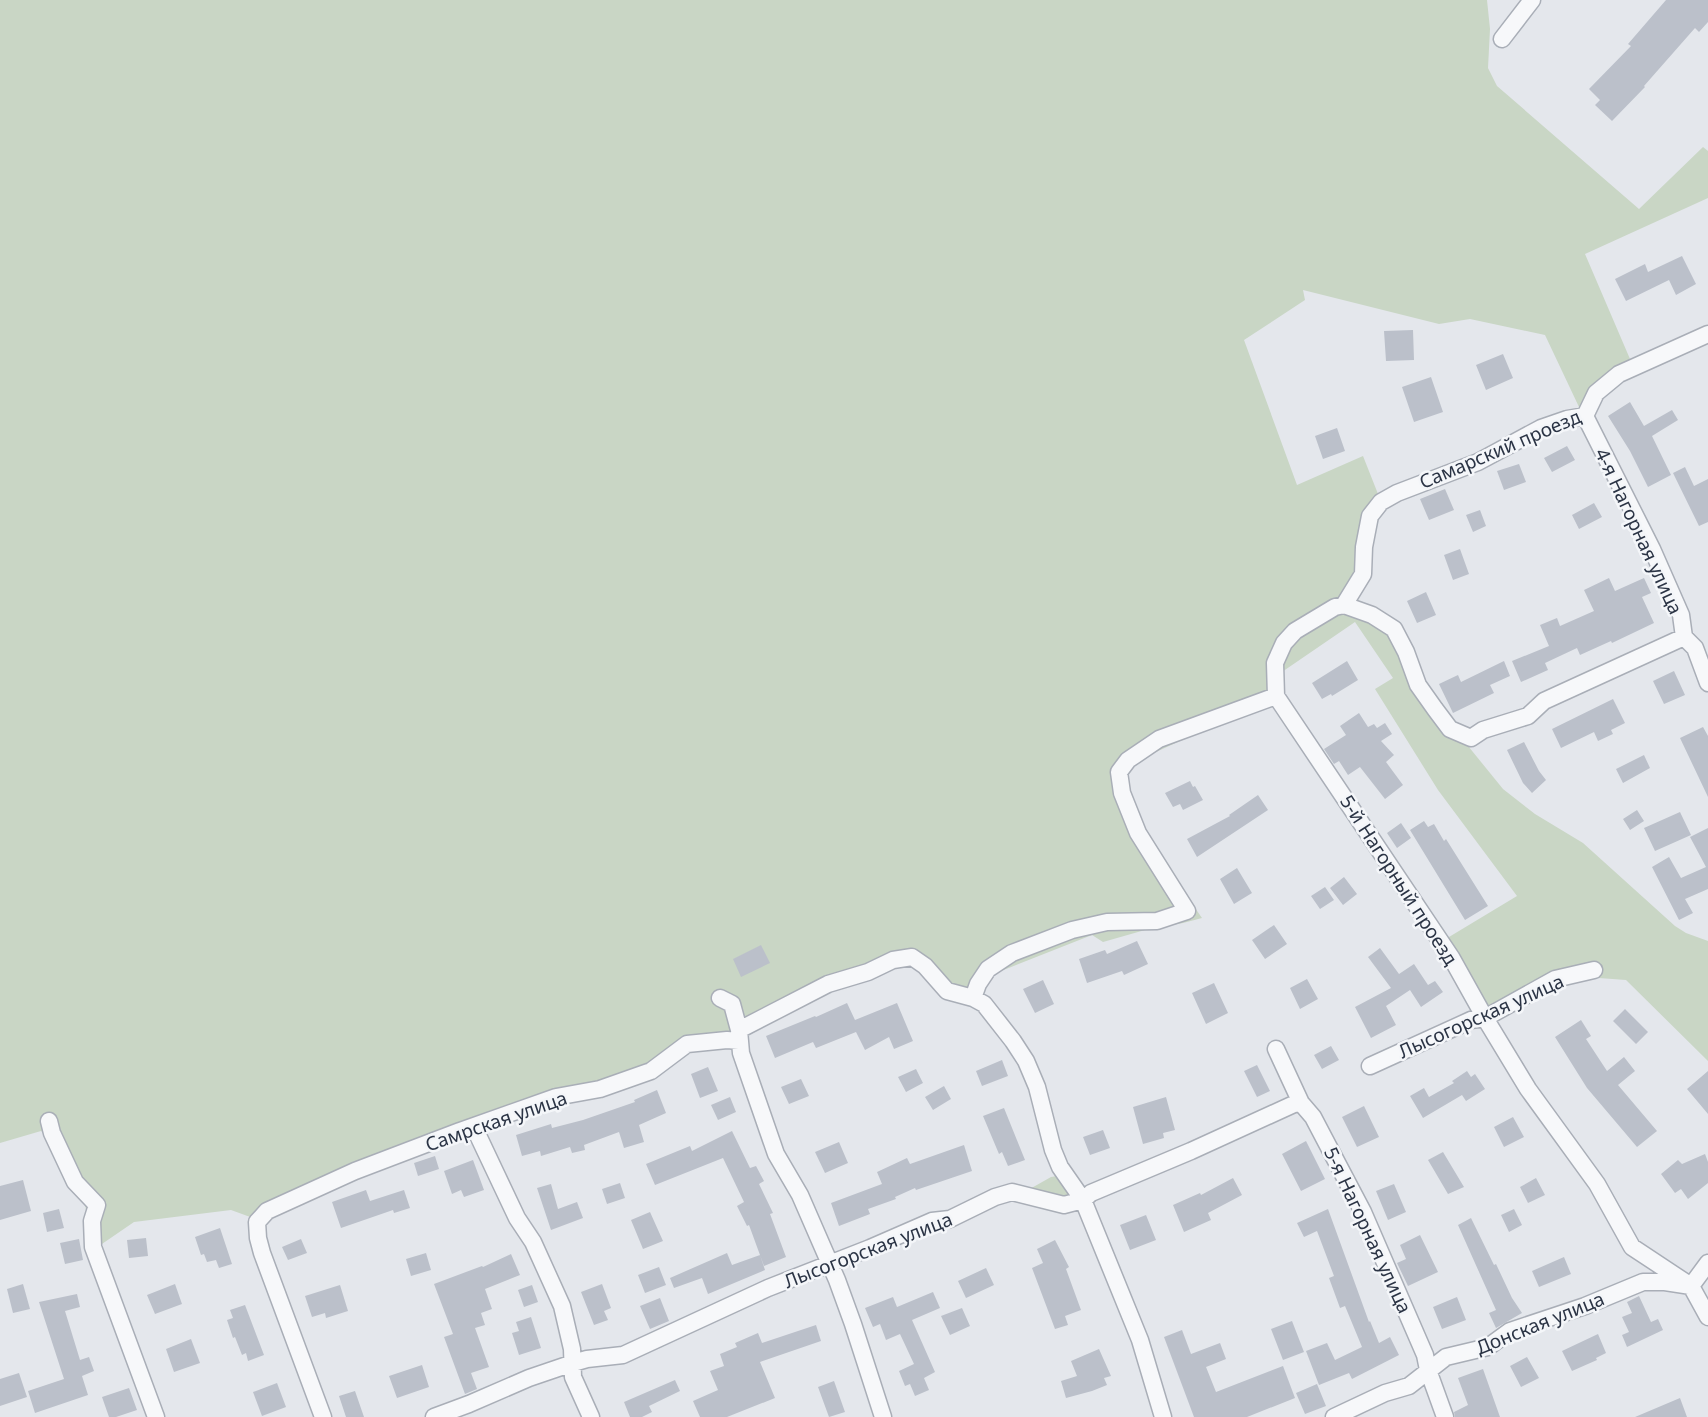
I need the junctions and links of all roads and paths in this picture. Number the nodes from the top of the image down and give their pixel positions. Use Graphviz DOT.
graph roads {
  1 [pos="1532,0"];
  2 [pos="1502,39"];
  3 [pos="1708,334"];
  4 [pos="1585,416"];
  5 [pos="1344,605"];
  6 [pos="1696,642"];
  7 [pos="1708,683"];
  8 [pos="1276,696"];
  9 [pos="1594,970"];
  10 [pos="720,998"];
  11 [pos="973,998"];
  12 [pos="1485,1018"];
  13 [pos="739,1036"];
  14 [pos="1276,1049"];
  15 [pos="1370,1066"];
  16 [pos="1301,1103"];
  17 [pos="49,1121"];
  18 [pos="474,1127"];
  19 [pos="1083,1200"];
  20 [pos="1708,1263"];
  21 [pos="830,1264"];
  22 [pos="1691,1286"];
  23 [pos="1708,1317"];
  24 [pos="573,1363"];
  25 [pos="1428,1370"];
  26 [pos="156,1417"];
  27 [pos="323,1417"];
  28 [pos="434,1417"];
  29 [pos="591,1417"];
  30 [pos="883,1417"];
  31 [pos="1163,1417"];
  32 [pos="1334,1417"];
  33 [pos="1445,1417"];
  1 -- 2 [label="street"];
  3 -- 4 [label="street, Самарский проезд"];
  4 -- 5 [label="street, Самарский проезд"];
  4 -- 6 [label="street, 4-я Нагорная улица"];
  5 -- 6 [label="street"];
  5 -- 8 [label="street"];
  6 -- 7 [label="street, 4-я Нагорная улица"];
  8 -- 11 [label="street"];
  8 -- 12 [label="street, 5-й Нагорный проезд"];
  9 -- 12 [label="street, Лысогорская улица"];
  10 -- 13 [label="street"];
  11 -- 13 [label="street, Самрская улица"];
  11 -- 19 [label="street"];
  12 -- 15 [label="street, Лысогорская улица"];
  12 -- 22 [label="street, 5-й Нагорный проезд"];
  13 -- 18 [label="street, Самрская улица"];
  13 -- 21 [label="street"];
  14 -- 16 [label="street, 5-я Нагорная улица"];
  16 -- 19 [label="street, Лысогорская улица"];
  16 -- 25 [label="street, 5-я Нагорная улица"];
  17 -- 26 [label="street"];
  18 -- 24 [label="street"];
  18 -- 27 [label="street, Самрская улица"];
  19 -- 21 [label="street, Лысогорская улица"];
  19 -- 31 [label="street"];
  20 -- 22 [label="street"];
  21 -- 24 [label="street, Лысогорская улица"];
  21 -- 30 [label="street"];
  22 -- 23 [label="street, 5-й Нагорный проезд"];
  22 -- 25 [label="street, Донская улица"];
  24 -- 28 [label="street, Лысогорская улица"];
  24 -- 29 [label="street"];
  25 -- 32 [label="street, Донская улица"];
  25 -- 33 [label="street, 5-я Нагорная улица"];
}
